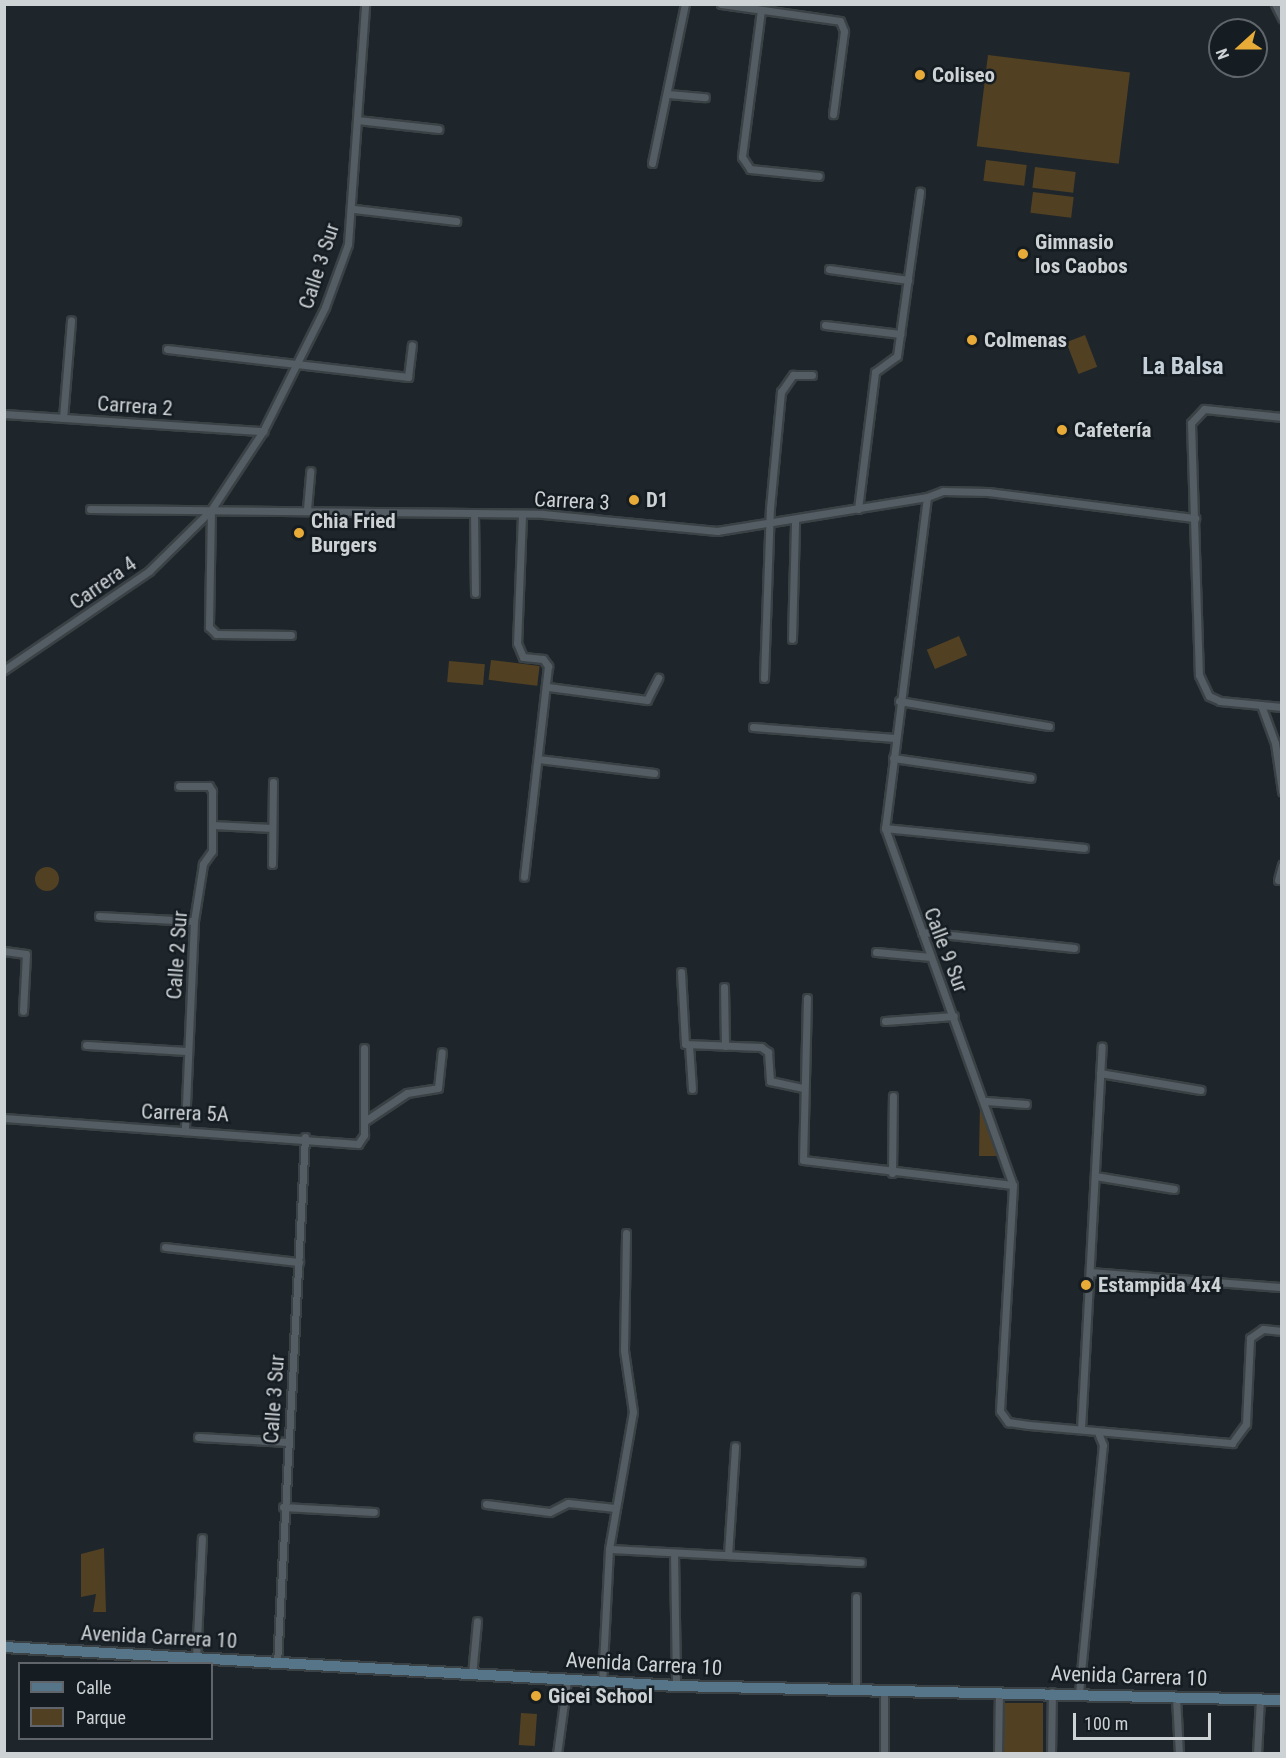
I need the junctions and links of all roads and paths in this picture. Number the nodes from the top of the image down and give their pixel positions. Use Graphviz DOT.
graph roads {
  1 [pos="365,4"];
  2 [pos="685,4"];
  3 [pos="721,4"];
  4 [pos="1275,4"];
  5 [pos="761,10"];
  6 [pos="1281,18"];
  7 [pos="668,94"];
  8 [pos="705,97"];
  9 [pos="833,114"];
  10 [pos="357,120"];
  11 [pos="439,129"];
  12 [pos="652,163"];
  13 [pos="819,176"];
  14 [pos="920,192"];
  15 [pos="354,209"];
  16 [pos="456,221"];
  17 [pos="829,269"];
  18 [pos="908,280"];
  19 [pos="71,320"];
  20 [pos="825,325"];
  21 [pos="900,334"];
  22 [pos="412,345"];
  23 [pos="167,349"];
  24 [pos="300,362"];
  25 [pos="812,375"];
  26 [pos="4,414"];
  27 [pos="1281,417"];
  28 [pos="63,418"];
  29 [pos="262,431"];
  30 [pos="310,471"];
  31 [pos="927,497"];
  32 [pos="90,509"];
  33 [pos="307,509"];
  34 [pos="858,509"];
  35 [pos="211,510"];
  36 [pos="474,513"];
  37 [pos="522,515"];
  38 [pos="1195,518"];
  39 [pos="795,521"];
  40 [pos="769,525"];
  41 [pos="475,593"];
  42 [pos="291,635"];
  43 [pos="792,639"];
  44 [pos="4,670"];
  45 [pos="658,678"];
  46 [pos="764,678"];
  47 [pos="548,687"];
  48 [pos="899,701"];
  49 [pos="1261,705"];
  50 [pos="1281,707"];
  51 [pos="1049,726"];
  52 [pos="753,727"];
  53 [pos="895,738"];
  54 [pos="893,758"];
  55 [pos="538,759"];
  56 [pos="654,773"];
  57 [pos="1031,778"];
  58 [pos="273,782"];
  59 [pos="179,786"];
  60 [pos="1281,791"];
  61 [pos="212,825"];
  62 [pos="272,828"];
  63 [pos="885,828"];
  64 [pos="1084,848"];
  65 [pos="272,864"];
  66 [pos="1281,866"];
  67 [pos="524,876"];
  68 [pos="1278,880"];
  69 [pos="99,916"];
  70 [pos="194,921"];
  71 [pos="922,932"];
  72 [pos="1074,948"];
  73 [pos="4,951"];
  74 [pos="876,952"];
  75 [pos="931,957"];
  76 [pos="681,972"];
  77 [pos="724,987"];
  78 [pos="807,998"];
  79 [pos="23,1011"];
  80 [pos="954,1016"];
  81 [pos="885,1022"];
  82 [pos="86,1044"];
  83 [pos="689,1045"];
  84 [pos="725,1046"];
  85 [pos="1102,1047"];
  86 [pos="364,1048"];
  87 [pos="187,1051"];
  88 [pos="442,1052"];
  89 [pos="1100,1073"];
  90 [pos="803,1088"];
  91 [pos="692,1089"];
  92 [pos="1201,1090"];
  93 [pos="893,1096"];
  94 [pos="986,1101"];
  95 [pos="1026,1104"];
  96 [pos="4,1118"];
  97 [pos="21,1120"];
  98 [pos="365,1121"];
  99 [pos="21,1128"];
  100 [pos="185,1128"];
  101 [pos="305,1137"];
  102 [pos="892,1173"];
  103 [pos="1095,1176"];
  104 [pos="1013,1185"];
  105 [pos="1173,1189"];
  106 [pos="626,1233"];
  107 [pos="165,1248"];
  108 [pos="299,1262"];
  109 [pos="1090,1272"];
  110 [pos="1281,1287"];
  111 [pos="1281,1331"];
  112 [pos="1082,1429"];
  113 [pos="1099,1435"];
  114 [pos="198,1437"];
  115 [pos="288,1442"];
  116 [pos="735,1446"];
  117 [pos="486,1504"];
  118 [pos="284,1506"];
  119 [pos="615,1508"];
  120 [pos="374,1512"];
  121 [pos="202,1538"];
  122 [pos="609,1549"];
  123 [pos="674,1553"];
  124 [pos="728,1555"];
  125 [pos="861,1562"];
  126 [pos="856,1597"];
  127 [pos="477,1621"];
  128 [pos="4,1647"];
  129 [pos="196,1659"];
  130 [pos="277,1664"];
  131 [pos="472,1675"];
  132 [pos="567,1680"];
  133 [pos="603,1683"];
  134 [pos="676,1686"];
  135 [pos="856,1689"];
  136 [pos="884,1690"];
  137 [pos="999,1692"];
  138 [pos="1052,1692"];
  139 [pos="1079,1693"];
  140 [pos="1176,1697"];
  141 [pos="1260,1700"];
  142 [pos="1281,1700"];
  143 [pos="557,1754"];
  144 [pos="884,1754"];
  145 [pos="998,1754"];
  146 [pos="1051,1754"];
  147 [pos="1179,1754"];
  148 [pos="1257,1754"];
  1 -- 10 [label="street, Calle 3 Sur"];
  2 -- 7 [label="street"];
  3 -- 5 [label="street"];
  4 -- 6 [label="street"];
  5 -- 9 [label="street"];
  5 -- 13 [label="street"];
  7 -- 8 [label="street"];
  7 -- 12 [label="street"];
  10 -- 11 [label="street"];
  10 -- 15 [label="street, Calle 3 Sur"];
  14 -- 18 [label="street"];
  15 -- 16 [label="street"];
  15 -- 24 [label="street, Calle 3 Sur"];
  17 -- 18 [label="street"];
  18 -- 21 [label="street"];
  19 -- 28 [label="street"];
  20 -- 21 [label="street"];
  21 -- 34 [label="street"];
  22 -- 24 [label="street"];
  23 -- 24 [label="street"];
  24 -- 29 [label="street, Calle 3 Sur"];
  25 -- 40 [label="street"];
  26 -- 28 [label="street, Carrera 2"];
  27 -- 38 [label="street"];
  28 -- 29 [label="street, Carrera 2"];
  29 -- 35 [label="street, Calle 3 Sur"];
  30 -- 33 [label="street"];
  31 -- 34 [label="street, Carrera 3"];
  31 -- 38 [label="street, Carrera 3"];
  31 -- 48 [label="street, Calle 9 Sur"];
  32 -- 35 [label="street, Carrera 3"];
  33 -- 35 [label="street, Carrera 3"];
  33 -- 36 [label="street, Carrera 3"];
  34 -- 39 [label="street, Carrera 3"];
  35 -- 42 [label="street"];
  35 -- 44 [label="street, Carrera 4"];
  36 -- 37 [label="street, Carrera 3"];
  36 -- 41 [label="street"];
  37 -- 40 [label="street, Carrera 3"];
  37 -- 47 [label="street"];
  38 -- 49 [label="street"];
  39 -- 40 [label="street, Carrera 3"];
  39 -- 43 [label="street"];
  40 -- 46 [label="street"];
  45 -- 47 [label="street"];
  47 -- 55 [label="street"];
  48 -- 51 [label="street"];
  48 -- 53 [label="street, Calle 9 Sur"];
  49 -- 50 [label="street"];
  49 -- 60 [label="street"];
  52 -- 53 [label="street"];
  53 -- 54 [label="street, Calle 9 Sur"];
  54 -- 57 [label="street"];
  54 -- 63 [label="street, Calle 9 Sur"];
  55 -- 56 [label="street"];
  55 -- 67 [label="street"];
  58 -- 62 [label="street"];
  59 -- 61 [label="street, Calle 2 Sur"];
  61 -- 62 [label="street"];
  61 -- 70 [label="street, Calle 2 Sur"];
  62 -- 65 [label="street"];
  63 -- 64 [label="street"];
  63 -- 71 [label="street, Calle 9 Sur"];
  66 -- 68 [label="street"];
  69 -- 70 [label="street"];
  70 -- 87 [label="street, Calle 2 Sur"];
  71 -- 72 [label="street"];
  71 -- 75 [label="street, Calle 9 Sur"];
  73 -- 79 [label="street"];
  74 -- 75 [label="street"];
  75 -- 80 [label="street, Calle 9 Sur"];
  76 -- 83 [label="street"];
  77 -- 84 [label="street"];
  78 -- 90 [label="street"];
  80 -- 81 [label="street"];
  80 -- 94 [label="street, Calle 9 Sur"];
  82 -- 87 [label="street"];
  83 -- 84 [label="street"];
  83 -- 91 [label="street"];
  84 -- 90 [label="street"];
  85 -- 89 [label="street"];
  86 -- 98 [label="street"];
  87 -- 100 [label="street, Calle 2 Sur"];
  88 -- 98 [label="street"];
  89 -- 92 [label="street"];
  89 -- 103 [label="street"];
  90 -- 102 [label="street"];
  93 -- 102 [label="street"];
  94 -- 95 [label="street"];
  94 -- 104 [label="street, Calle 9 Sur"];
  96 -- 97 [label="street, Carrera 5A"];
  97 -- 99 [label="street"];
  97 -- 100 [label="street, Carrera 5A"];
  98 -- 101 [label="street, Carrera 5A"];
  100 -- 101 [label="street, Carrera 5A"];
  101 -- 108 [label="street, Calle 3 Sur"];
  102 -- 104 [label="street"];
  103 -- 105 [label="street"];
  103 -- 109 [label="street"];
  104 -- 112 [label="street, Calle 9 Sur"];
  106 -- 119 [label="street"];
  107 -- 108 [label="street"];
  108 -- 115 [label="street, Calle 3 Sur"];
  109 -- 110 [label="street"];
  109 -- 112 [label="street"];
  111 -- 113 [label="street"];
  112 -- 113 [label="street"];
  113 -- 139 [label="street"];
  114 -- 115 [label="street"];
  115 -- 118 [label="street, Calle 3 Sur"];
  116 -- 124 [label="street"];
  117 -- 119 [label="street"];
  118 -- 120 [label="street"];
  118 -- 130 [label="street, Calle 3 Sur"];
  119 -- 122 [label="street"];
  121 -- 129 [label="street"];
  122 -- 123 [label="street"];
  122 -- 133 [label="street"];
  123 -- 124 [label="street"];
  123 -- 134 [label="street"];
  124 -- 125 [label="street"];
  126 -- 135 [label="street"];
  127 -- 131 [label="street"];
  128 -- 129 [label="street, Avenida Carrera 10"];
  129 -- 130 [label="street, Avenida Carrera 10"];
  130 -- 131 [label="street, Avenida Carrera 10"];
  131 -- 132 [label="street, Avenida Carrera 10"];
  132 -- 133 [label="street, Avenida Carrera 10"];
  132 -- 143 [label="street"];
  133 -- 134 [label="street, Avenida Carrera 10"];
  134 -- 135 [label="street, Avenida Carrera 10"];
  135 -- 136 [label="street, Avenida Carrera 10"];
  136 -- 137 [label="street, Avenida Carrera 10"];
  136 -- 144 [label="street"];
  137 -- 138 [label="street, Avenida Carrera 10"];
  137 -- 145 [label="street"];
  138 -- 139 [label="street, Avenida Carrera 10"];
  138 -- 146 [label="street"];
  139 -- 140 [label="street, Avenida Carrera 10"];
  140 -- 141 [label="street, Avenida Carrera 10"];
  140 -- 147 [label="street"];
  141 -- 142 [label="street, Avenida Carrera 10"];
  141 -- 148 [label="street"];
}
